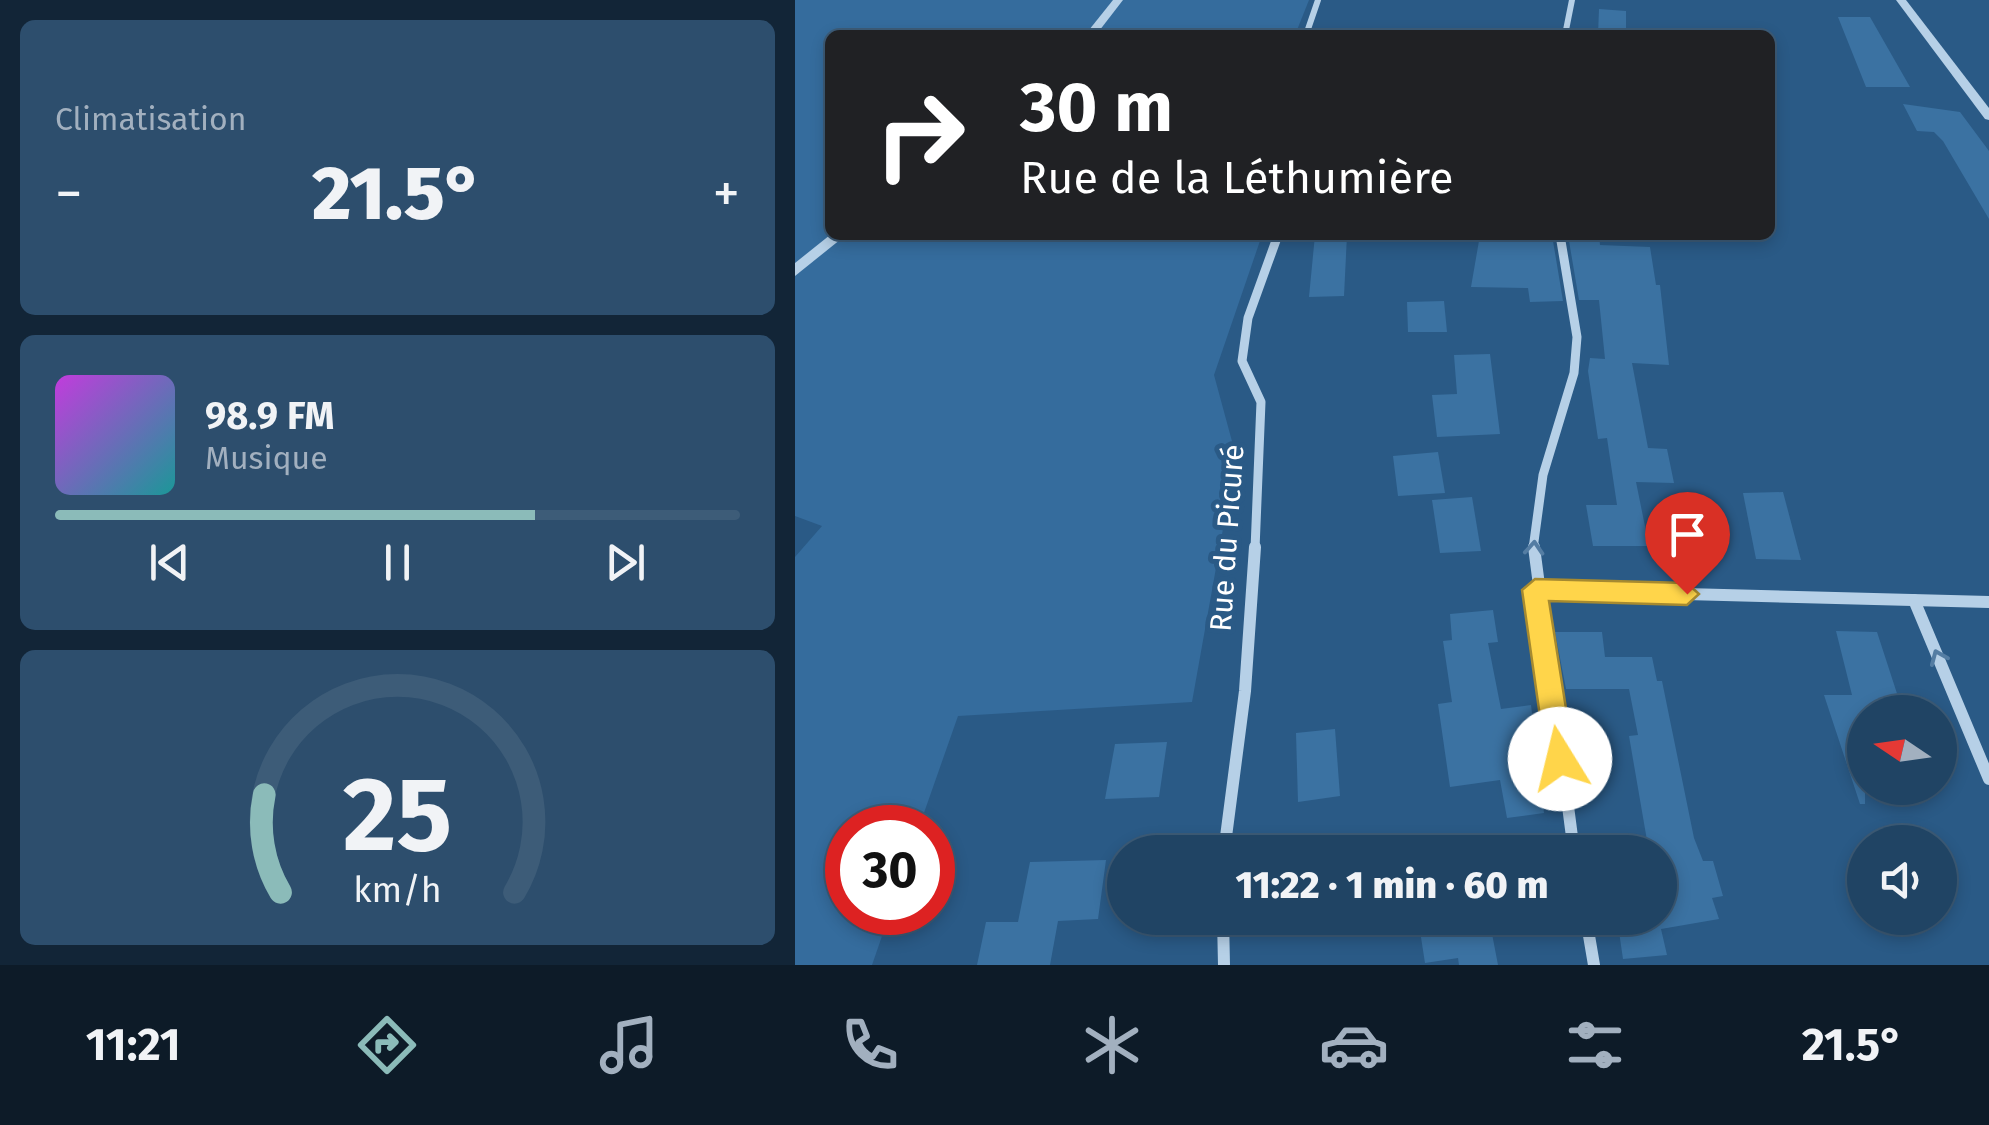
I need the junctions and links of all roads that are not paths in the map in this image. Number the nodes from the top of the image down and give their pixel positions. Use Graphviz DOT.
graph roads {
  1 [pos="1118,0"];
  2 [pos="1318,0"];
  3 [pos="1573,0"];
  4 [pos="1901,0"];
  5 [pos="1094,30"];
  6 [pos="1308,30"];
  7 [pos="1566,30"];
  8 [pos="1989,116"];
  9 [pos="833,240"];
  10 [pos="1276,240"];
  11 [pos="1561,240"];
  12 [pos="795,271"];
  13 [pos="1535,590"];
  14 [pos="1914,600"];
  15 [pos="1989,602"];
  16 [pos="1989,778"];
  17 [pos="1227,835"];
  18 [pos="1571,835"];
  19 [pos="1223,935"];
  20 [pos="1589,935"];
  21 [pos="1224,965"];
  22 [pos="1594,965"];
  1 -- 5 [label="street"];
  2 -- 6 [label="street"];
  3 -- 7 [label="street"];
  4 -- 8 [label="street"];
  9 -- 12 [label="street"];
  10 -- 17 [label="street, Rue du Picuré"];
  13 -- 11 [label="street, one-way"];
  13 -- 14 [label="street"];
  13 -- 18 [label="street"];
  14 -- 15 [label="street"];
  16 -- 14 [label="street, one-way"];
  19 -- 21 [label="street"];
  20 -- 22 [label="street"];
}
